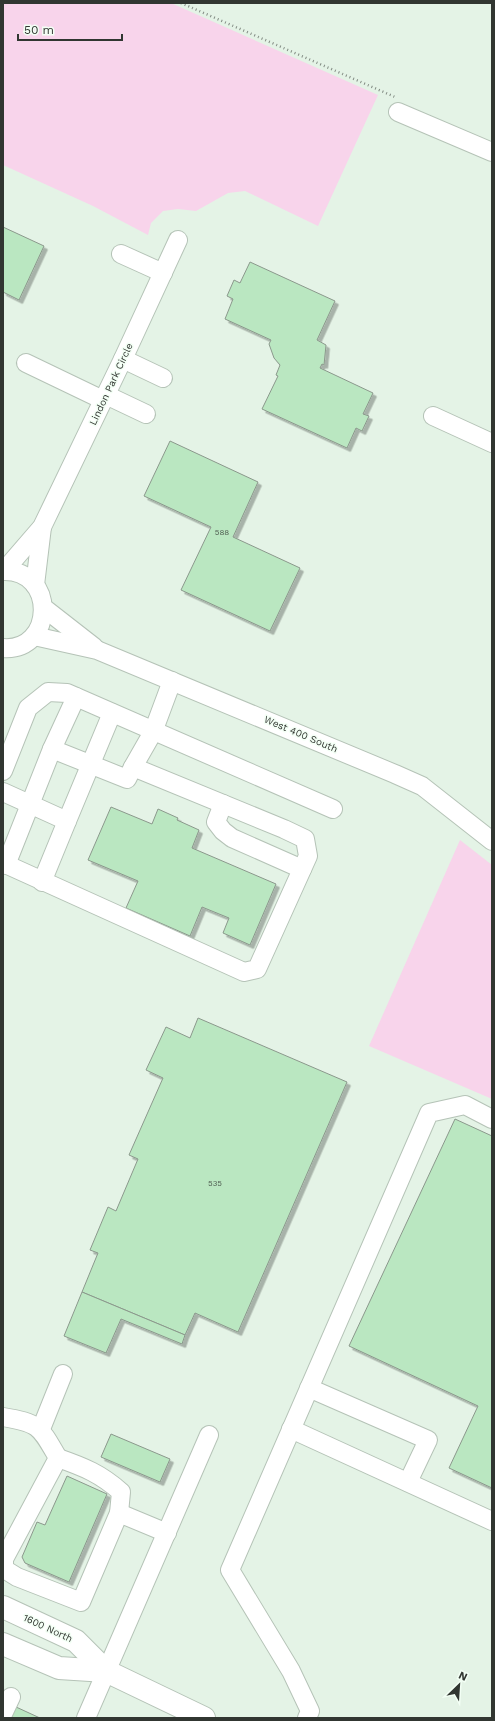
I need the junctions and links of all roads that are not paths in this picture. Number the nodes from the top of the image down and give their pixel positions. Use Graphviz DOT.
graph roads {
  1 [pos="398,105"];
  2 [pos="492,152"];
  3 [pos="178,240"];
  4 [pos="121,254"];
  5 [pos="163,273"];
  6 [pos="123,359"];
  7 [pos="26,363"];
  8 [pos="163,378"];
  9 [pos="105,398"];
  10 [pos="146,414"];
  11 [pos="433,416"];
  12 [pos="492,443"];
  13 [pos="42,527"];
  14 [pos="4,571"];
  15 [pos="35,585"];
  16 [pos="44,608"];
  17 [pos="34,636"];
  18 [pos="4,650"];
  19 [pos="97,650"];
  20 [pos="172,681"];
  21 [pos="76,697"];
  22 [pos="112,713"];
  23 [pos="153,732"];
  24 [pos="52,749"];
  25 [pos="91,765"];
  26 [pos="133,767"];
  27 [pos="3,771"];
  28 [pos="3,792"];
  29 [pos="30,804"];
  30 [pos="223,804"];
  31 [pos="333,809"];
  32 [pos="67,821"];
  33 [pos="492,841"];
  34 [pos="5,864"];
  35 [pos="302,869"];
  36 [pos="42,882"];
  37 [pos="492,1119"];
  38 [pos="63,1374"];
  39 [pos="309,1388"];
  40 [pos="3,1418"];
  41 [pos="41,1429"];
  42 [pos="291,1429"];
  43 [pos="209,1435"];
  44 [pos="58,1458"];
  45 [pos="408,1482"];
  46 [pos="119,1513"];
  47 [pos="492,1521"];
  48 [pos="166,1533"];
  49 [pos="3,1607"];
  50 [pos="3,1644"];
  51 [pos="106,1671"];
  52 [pos="11,1697"];
  53 [pos="3,1714"];
  54 [pos="86,1718"];
  55 [pos="204,1718"];
  56 [pos="307,1718"];
  1 -- 2 [label="street"];
  3 -- 5 [label="street, Lindon Park Circle"];
  4 -- 5 [label="street"];
  5 -- 6 [label="street, Lindon Park Circle"];
  6 -- 8 [label="street"];
  6 -- 9 [label="street, Lindon Park Circle"];
  7 -- 9 [label="street"];
  9 -- 10 [label="street"];
  9 -- 13 [label="street, Lindon Park Circle"];
  11 -- 12 [label="street"];
  13 -- 14 [label="street"];
  13 -- 15 [label="street"];
  14 -- 15 [label="street"];
  15 -- 16 [label="street"];
  16 -- 17 [label="street"];
  16 -- 19 [label="street, West 400 South"];
  17 -- 18 [label="street"];
  17 -- 19 [label="street, West 400 South"];
  19 -- 20 [label="street, West 400 South"];
  20 -- 23 [label="street"];
  20 -- 33 [label="street, West 400 South"];
  21 -- 22 [label="street"];
  21 -- 24 [label="street"];
  21 -- 27 [label="street"];
  22 -- 23 [label="street"];
  22 -- 25 [label="street"];
  23 -- 26 [label="street"];
  23 -- 31 [label="street"];
  24 -- 25 [label="street"];
  24 -- 29 [label="street"];
  25 -- 26 [label="street"];
  25 -- 32 [label="street"];
  26 -- 30 [label="street"];
  28 -- 29 [label="street"];
  29 -- 32 [label="street"];
  29 -- 34 [label="street"];
  30 -- 35 [label="street"];
  30 -- 35 [label="street"];
  32 -- 36 [label="street"];
  34 -- 36 [label="street"];
  35 -- 36 [label="street"];
  37 -- 39 [label="street"];
  38 -- 41 [label="street"];
  39 -- 42 [label="street"];
  39 -- 45 [label="street"];
  40 -- 41 [label="street"];
  41 -- 44 [label="street"];
  42 -- 45 [label="street"];
  42 -- 56 [label="street"];
  43 -- 48 [label="street"];
  44 -- 46 [label="street"];
  44 -- 46 [label="street"];
  45 -- 47 [label="street"];
  46 -- 48 [label="street"];
  48 -- 51 [label="street"];
  49 -- 51 [label="main road, 1600 North"];
  50 -- 51 [label="main road, 1600 North"];
  51 -- 54 [label="street"];
  51 -- 55 [label="main road, 1600 North"];
  52 -- 53 [label="street"];
}
